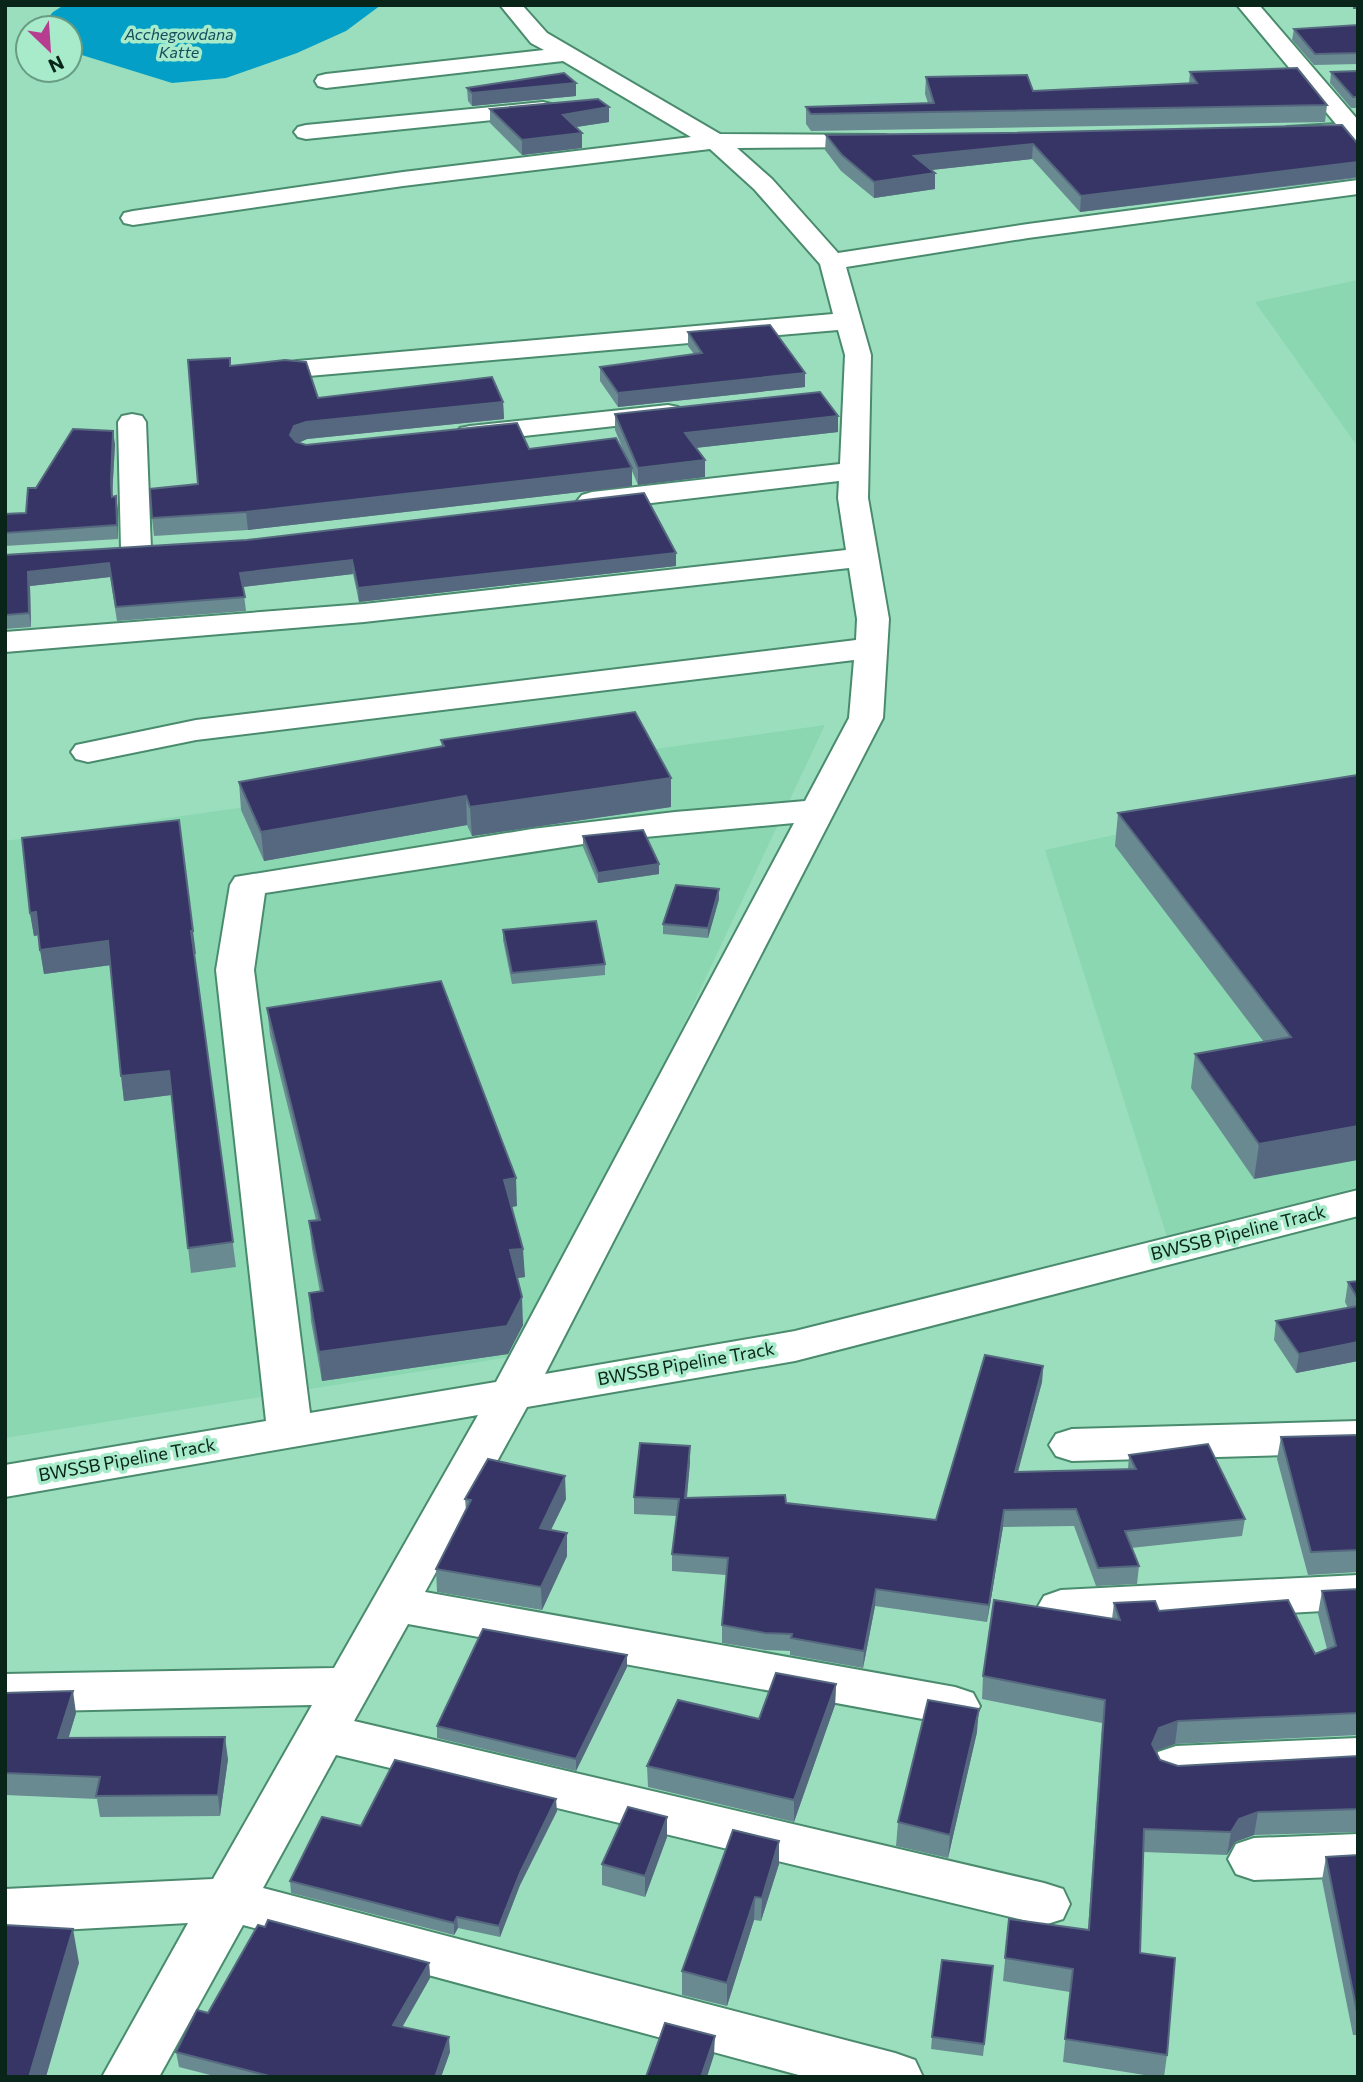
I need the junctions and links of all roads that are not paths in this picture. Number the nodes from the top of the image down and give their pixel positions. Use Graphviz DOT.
graph roads {
  1 [pos="510,5"];
  2 [pos="1247,5"];
  3 [pos="1295,31"];
  4 [pos="1270,32"];
  5 [pos="566,54"];
  6 [pos="1332,74"];
  7 [pos="1306,75"];
  8 [pos="326,81"];
  9 [pos="643,99"];
  10 [pos="603,103"];
  11 [pos="562,107"];
  12 [pos="306,132"];
  13 [pos="1356,132"];
  14 [pos="1277,133"];
  15 [pos="906,140"];
  16 [pos="715,141"];
  17 [pos="1358,187"];
  18 [pos="133,218"];
  19 [pos="832,262"];
  20 [pos="849,321"];
  21 [pos="297,369"];
  22 [pos="696,410"];
  23 [pos="132,422"];
  24 [pos="442,438"];
  25 [pos="854,471"];
  26 [pos="565,504"];
  27 [pos="136,549"];
  28 [pos="863,557"];
  29 [pos="5,642"];
  30 [pos="871,648"];
  31 [pos="88,752"];
  32 [pos="818,811"];
  33 [pos="1358,1203"];
  34 [pos="512,1394"];
  35 [pos="290,1432"];
  36 [pos="1358,1437"];
  37 [pos="1073,1444"];
  38 [pos="5,1481"];
  39 [pos="1358,1592"];
  40 [pos="396,1604"];
  41 [pos="1061,1608"];
  42 [pos="348,1686"];
  43 [pos="5,1693"];
  44 [pos="955,1706"];
  45 [pos="322,1733"];
  46 [pos="1358,1758"];
  47 [pos="1176,1766"];
  48 [pos="1358,1855"];
  49 [pos="1254,1859"];
  50 [pos="229,1900"];
  51 [pos="1044,1904"];
  52 [pos="5,1911"];
  53 [pos="130,2077"];
  54 [pos="895,2077"];
  1 -- 5 [label="street"];
  2 -- 4 [label="street"];
  3 -- 4 [label="street"];
  4 -- 7 [label="street"];
  5 -- 8 [label="street"];
  5 -- 9 [label="street"];
  6 -- 7 [label="street"];
  7 -- 13 [label="street"];
  9 -- 10 [label="street"];
  9 -- 16 [label="street"];
  11 -- 12 [label="street"];
  13 -- 14 [label="street"];
  15 -- 16 [label="street"];
  16 -- 18 [label="street"];
  16 -- 19 [label="street"];
  17 -- 19 [label="street"];
  19 -- 20 [label="street"];
  20 -- 21 [label="street"];
  20 -- 25 [label="street"];
  22 -- 24 [label="street"];
  23 -- 27 [label="street"];
  25 -- 26 [label="street"];
  25 -- 28 [label="street"];
  28 -- 29 [label="street"];
  28 -- 30 [label="street"];
  30 -- 31 [label="street"];
  30 -- 32 [label="street"];
  32 -- 34 [label="street"];
  32 -- 35 [label="street"];
  33 -- 34 [label="street, BWSSB Pipeline Track"];
  34 -- 35 [label="street, BWSSB Pipeline Track"];
  34 -- 40 [label="street"];
  35 -- 38 [label="street, BWSSB Pipeline Track"];
  36 -- 37 [label="street"];
  39 -- 41 [label="street"];
  40 -- 42 [label="street"];
  40 -- 44 [label="street"];
  42 -- 43 [label="street"];
  42 -- 45 [label="street"];
  45 -- 50 [label="street"];
  45 -- 51 [label="street"];
  46 -- 47 [label="street"];
  48 -- 49 [label="street"];
  50 -- 52 [label="street"];
  50 -- 53 [label="street"];
  50 -- 54 [label="street"];
}
